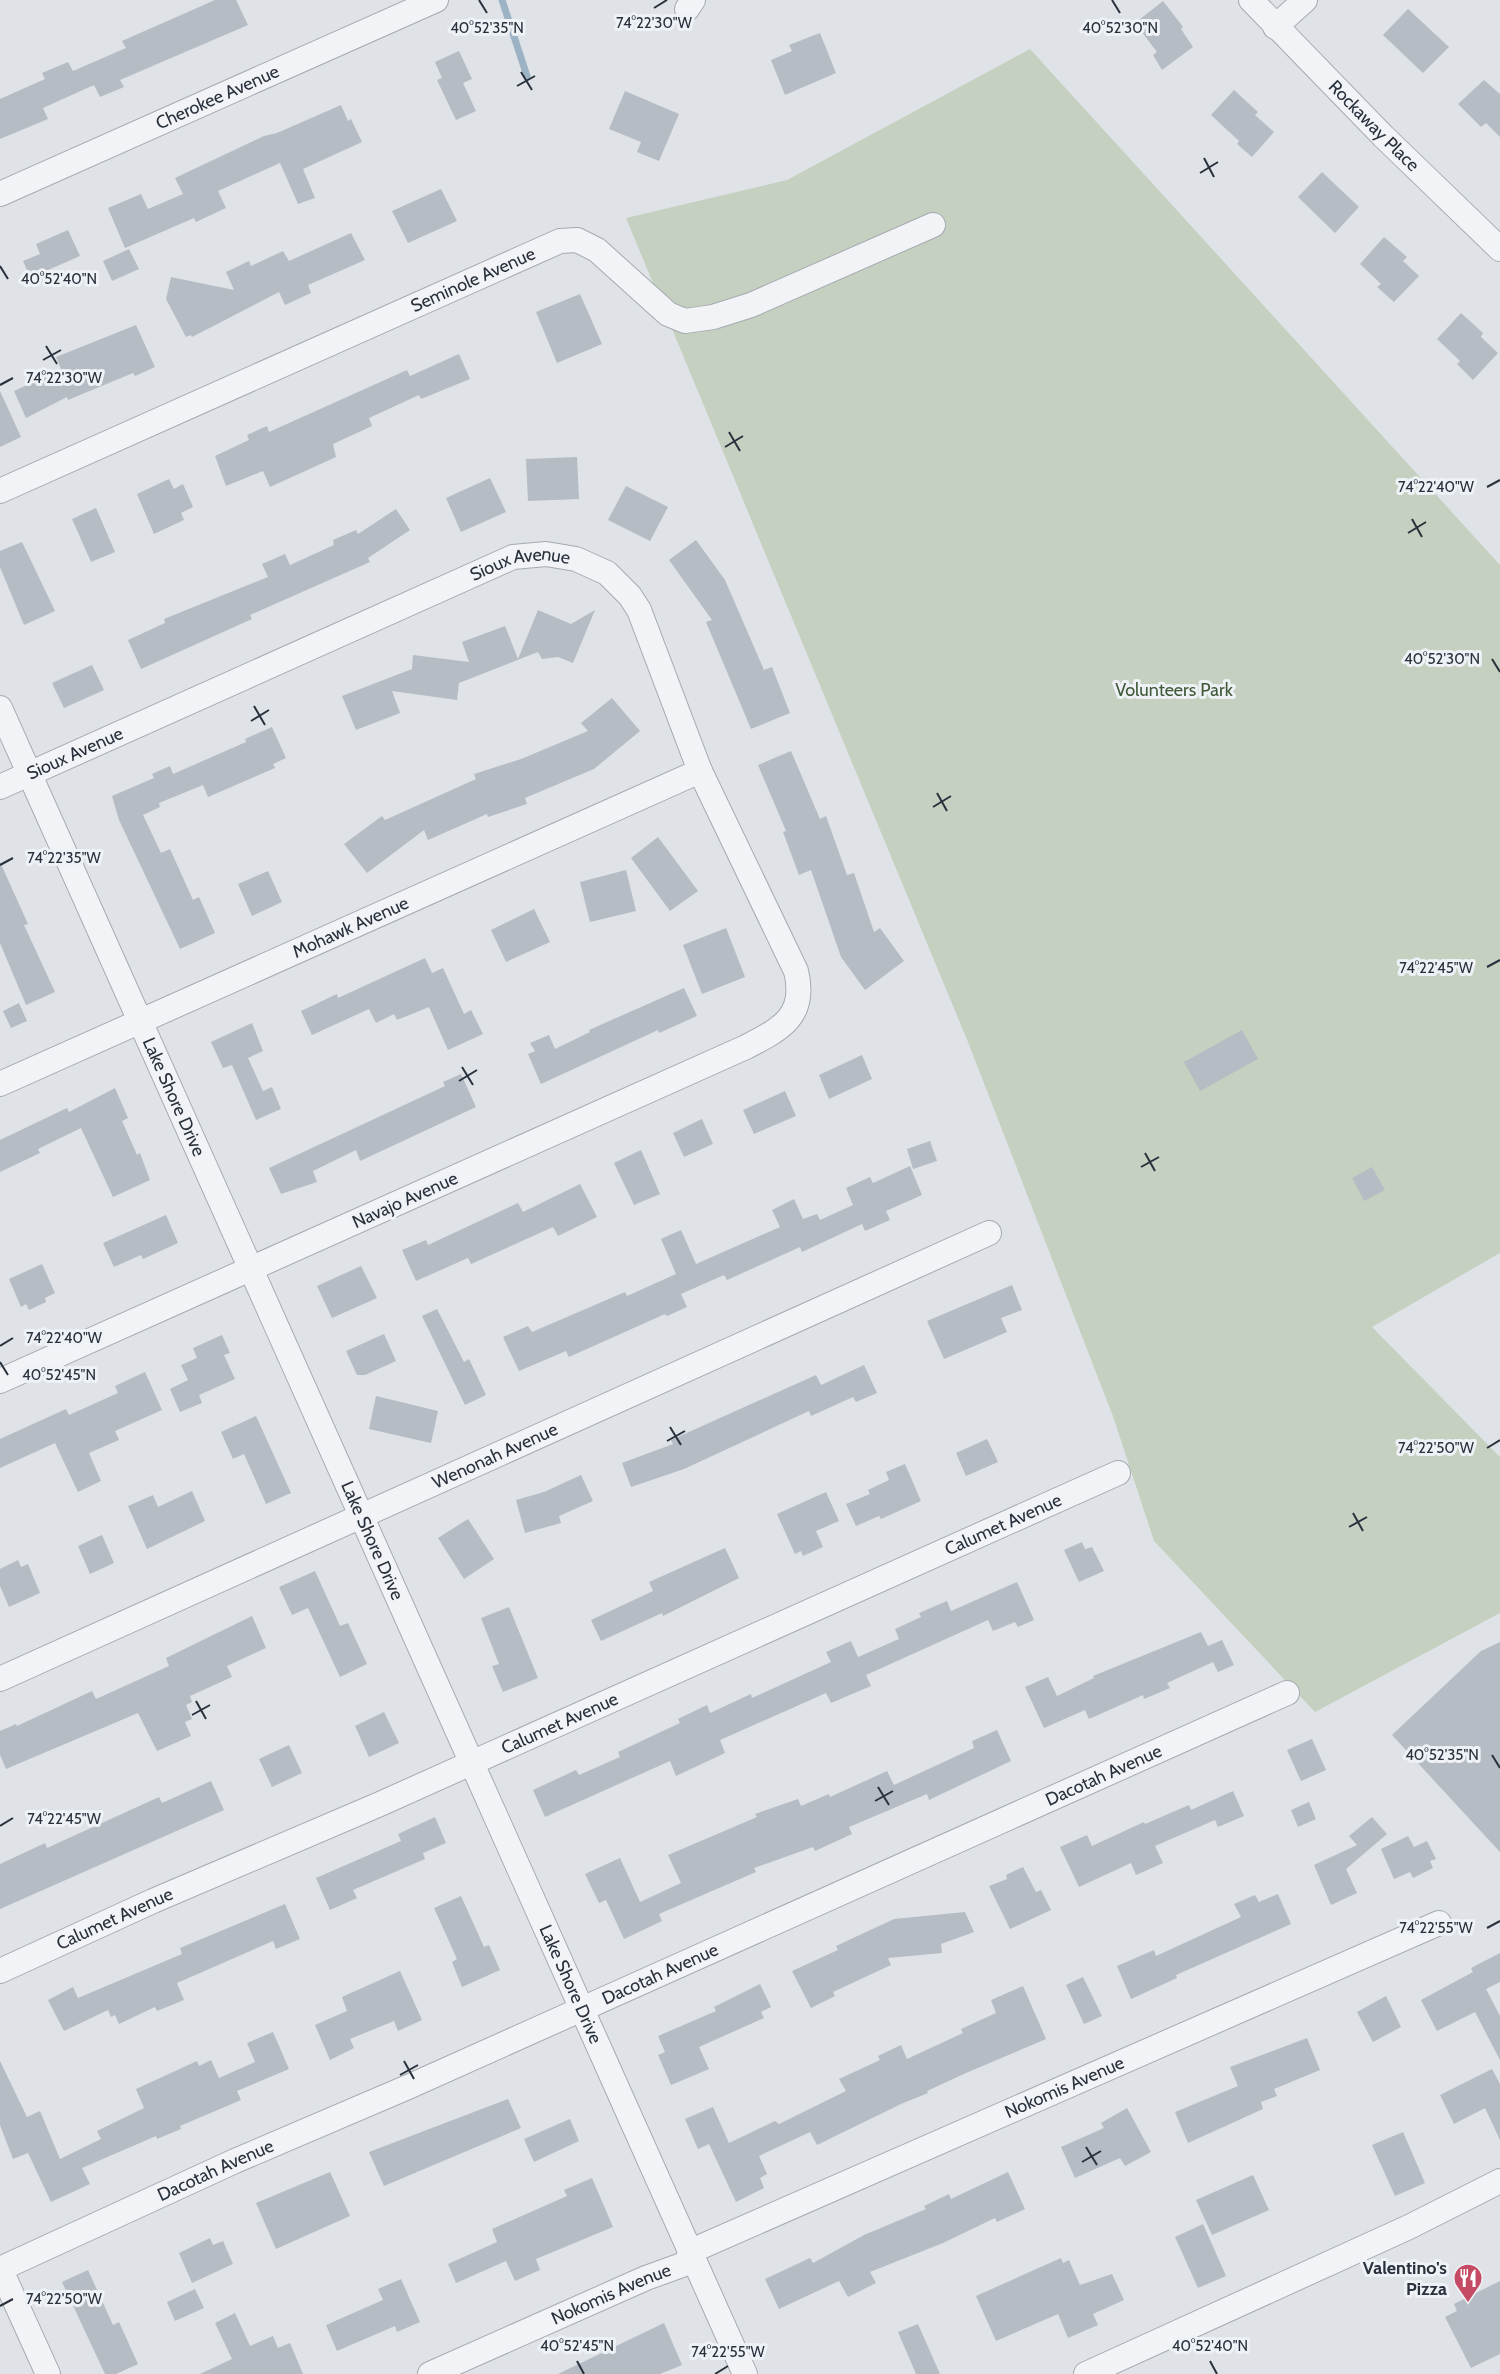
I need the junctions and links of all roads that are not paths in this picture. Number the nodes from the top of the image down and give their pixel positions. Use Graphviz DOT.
graph roads {
  1 [pos="436,0"];
  2 [pos="1251,0"];
  3 [pos="1305,0"];
  4 [pos="1275,27"];
  5 [pos="0,194"];
  6 [pos="933,225"];
  7 [pos="1500,249"];
  8 [pos="0,491"];
  9 [pos="0,708"];
  10 [pos="700,771"];
  11 [pos="30,774"];
  12 [pos="0,787"];
  13 [pos="798,1004"];
  14 [pos="140,1021"];
  15 [pos="0,1084"];
  16 [pos="989,1233"];
  17 [pos="251,1269"];
  18 [pos="0,1381"];
  19 [pos="1118,1473"];
  20 [pos="362,1516"];
  21 [pos="0,1679"];
  22 [pos="1287,1693"];
  23 [pos="471,1763"];
  24 [pos="1439,1923"];
  25 [pos="0,1971"];
  26 [pos="580,2008"];
  27 [pos="1500,2181"];
  28 [pos="691,2256"];
  29 [pos="0,2268"];
  30 [pos="48,2374"];
  31 [pos="430,2374"];
  32 [pos="745,2374"];
  33 [pos="1086,2374"];
  1 -- 5 [label="street, Cherokee Avenue"];
  2 -- 4 [label="street, Rockaway Place"];
  3 -- 4 [label="street"];
  4 -- 7 [label="street, Rockaway Place"];
  6 -- 8 [label="street, Seminole Avenue"];
  9 -- 11 [label="street, Lake Shore Drive"];
  10 -- 11 [label="street, Sioux Avenue"];
  10 -- 13 [label="street, Sioux Avenue"];
  10 -- 14 [label="street, Mohawk Avenue"];
  11 -- 12 [label="street, Sioux Avenue"];
  11 -- 14 [label="street, Lake Shore Drive"];
  13 -- 17 [label="street, Navajo Avenue"];
  14 -- 15 [label="street, Mohawk Avenue"];
  14 -- 17 [label="street, Lake Shore Drive"];
  16 -- 20 [label="street, Wenonah Avenue"];
  17 -- 18 [label="street, Navajo Avenue"];
  17 -- 20 [label="street, Lake Shore Drive"];
  19 -- 23 [label="street, Calumet Avenue"];
  20 -- 21 [label="street, Wenonah Avenue"];
  20 -- 23 [label="street, Lake Shore Drive"];
  22 -- 26 [label="street, Dacotah Avenue"];
  23 -- 25 [label="street, Calumet Avenue"];
  23 -- 26 [label="street, Lake Shore Drive"];
  24 -- 28 [label="street, Nokomis Avenue"];
  26 -- 28 [label="street, Lake Shore Drive"];
  26 -- 29 [label="street, Dacotah Avenue"];
  27 -- 33 [label="street"];
  28 -- 31 [label="street, Nokomis Avenue"];
  28 -- 32 [label="street, Lake Shore Drive"];
  29 -- 30 [label="street"];
}
